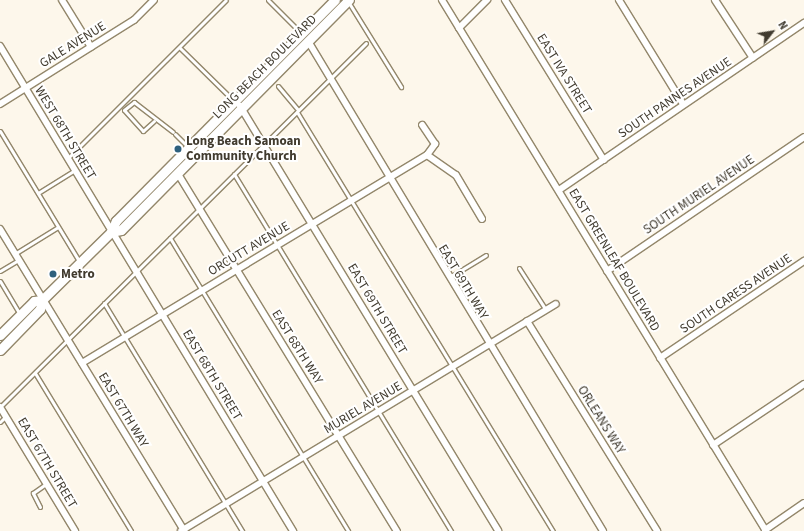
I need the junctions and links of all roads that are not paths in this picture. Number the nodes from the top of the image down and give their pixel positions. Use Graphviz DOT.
graph roads {
  1 [pos="62,0"];
  2 [pos="226,0"];
  3 [pos="268,0"];
  4 [pos="335,0"];
  5 [pos="349,0"];
  6 [pos="442,0"];
  7 [pos="487,0"];
  8 [pos="505,0"];
  9 [pos="619,0"];
  10 [pos="715,0"];
  11 [pos="152,1"];
  12 [pos="804,23"];
  13 [pos="459,28"];
  14 [pos="301,33"];
  15 [pos="308,41"];
  16 [pos="366,43"];
  17 [pos="0,46"];
  18 [pos="91,47"];
  19 [pos="180,48"];
  20 [pos="753,58"];
  21 [pos="330,79"];
  22 [pos="278,86"];
  23 [pos="401,87"];
  24 [pos="25,88"];
  25 [pos="234,101"];
  26 [pos="0,104"];
  27 [pos="684,104"];
  28 [pos="119,108"];
  29 [pos="243,108"];
  30 [pos="298,111"];
  31 [pos="124,112"];
  32 [pos="154,121"];
  33 [pos="422,125"];
  34 [pos="0,131"];
  35 [pos="804,137"];
  36 [pos="265,144"];
  37 [pos="188,148"];
  38 [pos="427,155"];
  39 [pos="68,158"];
  40 [pos="604,160"];
  41 [pos="75,170"];
  42 [pos="178,174"];
  43 [pos="234,174"];
  44 [pos="388,178"];
  45 [pos="559,190"];
  46 [pos="38,193"];
  47 [pos="351,201"];
  48 [pos="199,209"];
  49 [pos="482,219"];
  50 [pos="313,224"];
  51 [pos="58,227"];
  52 [pos="0,229"];
  53 [pos="111,232"];
  54 [pos="170,238"];
  55 [pos="278,245"];
  56 [pos="15,254"];
  57 [pos="486,254"];
  58 [pos="18,260"];
  59 [pos="804,261"];
  60 [pos="80,262"];
  61 [pos="519,268"];
  62 [pos="236,270"];
  63 [pos="607,271"];
  64 [pos="0,272"];
  65 [pos="136,272"];
  66 [pos="448,278"];
  67 [pos="0,281"];
  68 [pos="200,291"];
  69 [pos="42,300"];
  70 [pos="104,304"];
  71 [pos="556,304"];
  72 [pos="546,310"];
  73 [pos="21,314"];
  74 [pos="162,314"];
  75 [pos="528,321"];
  76 [pos="0,335"];
  77 [pos="125,337"];
  78 [pos="68,340"];
  79 [pos="488,345"];
  80 [pos="0,350"];
  81 [pos="660,358"];
  82 [pos="82,363"];
  83 [pos="453,366"];
  84 [pos="35,373"];
  85 [pos="804,384"];
  86 [pos="413,390"];
  87 [pos="0,407"];
  88 [pos="378,411"];
  89 [pos="6,416"];
  90 [pos="0,422"];
  91 [pos="339,435"];
  92 [pos="713,445"];
  93 [pos="303,457"];
  94 [pos="263,481"];
  95 [pos="46,484"];
  96 [pos="804,503"];
  97 [pos="226,504"];
  98 [pos="40,507"];
  99 [pos="766,530"];
  100 [pos="75,531"];
  101 [pos="131,531"];
  102 [pos="183,531"];
  103 [pos="242,531"];
  104 [pos="293,531"];
  105 [pos="348,531"];
  106 [pos="398,531"];
  107 [pos="451,531"];
  108 [pos="498,531"];
  109 [pos="553,531"];
  110 [pos="603,531"];
  111 [pos="657,531"];
  1 -- 18 [label="street"];
  2 -- 19 [label="lane"];
  3 -- 14 [label="lane"];
  4 -- 14 [label="main road, LONG BEACH BOULEVARD"];
  5 -- 15 [label="main road, LONG BEACH BOULEVARD"];
  5 -- 23 [label="lane"];
  6 -- 13 [label="street, EAST GREENLEAF BOULEVARD"];
  7 -- 13 [label="street"];
  8 -- 40 [label="street, EAST IVA STREET"];
  9 -- 27 [label="street"];
  10 -- 20 [label="street"];
  11 -- 18 [label="street, GALE AVENUE"];
  12 -- 20 [label="street, SOUTH PANNES AVENUE"];
  13 -- 45 [label="street, EAST GREENLEAF BOULEVARD"];
  14 -- 25 [label="main road, LONG BEACH BOULEVARD"];
  15 -- 21 [label="street, EAST 69TH WAY"];
  15 -- 29 [label="main road, LONG BEACH BOULEVARD"];
  16 -- 21 [label="lane"];
  17 -- 24 [label="street, WEST 68TH STREET"];
  18 -- 24 [label="street, GALE AVENUE"];
  19 -- 25 [label="lane"];
  19 -- 28 [label="lane"];
  20 -- 27 [label="street, SOUTH PANNES AVENUE"];
  21 -- 30 [label="lane"];
  21 -- 44 [label="street, EAST 69TH WAY"];
  22 -- 30 [label="lane"];
  24 -- 26 [label="street, GALE AVENUE"];
  24 -- 39 [label="street, WEST 68TH STREET"];
  25 -- 29 [label="street, EAST 69TH STREET"];
  25 -- 37 [label="main road, LONG BEACH BOULEVARD"];
  27 -- 40 [label="street, SOUTH PANNES AVENUE"];
  28 -- 31 [label="lane"];
  28 -- 39 [label="lane"];
  29 -- 36 [label="street, EAST 69TH STREET"];
  29 -- 42 [label="main road, LONG BEACH BOULEVARD"];
  30 -- 36 [label="lane"];
  30 -- 47 [label="lane"];
  31 -- 32 [label="lane"];
  31 -- 32 [label="lane"];
  32 -- 37 [label="lane"];
  33 -- 38 [label="street"];
  34 -- 46 [label="lane"];
  35 -- 63 [label="street, SOUTH MURIEL AVENUE"];
  36 -- 43 [label="lane"];
  36 -- 50 [label="street, EAST 69TH STREET"];
  37 -- 53 [label="main road, LONG BEACH BOULEVARD"];
  38 -- 44 [label="street, ORCUTT AVENUE"];
  38 -- 49 [label="street"];
  39 -- 41 [label="street, WEST 68TH STREET"];
  40 -- 45 [label="street, SOUTH PANNES AVENUE"];
  41 -- 46 [label="lane"];
  41 -- 53 [label="street, WEST 68TH STREET"];
  42 -- 48 [label="street, EAST 68TH WAY"];
  42 -- 53 [label="main road, LONG BEACH BOULEVARD"];
  43 -- 48 [label="lane"];
  43 -- 55 [label="lane"];
  44 -- 47 [label="street, ORCUTT AVENUE"];
  44 -- 66 [label="street, EAST 69TH WAY"];
  45 -- 63 [label="street, EAST GREENLEAF BOULEVARD"];
  46 -- 51 [label="lane"];
  47 -- 50 [label="street, ORCUTT AVENUE"];
  47 -- 83 [label="lane"];
  48 -- 54 [label="lane"];
  48 -- 62 [label="street, EAST 68TH WAY"];
  50 -- 55 [label="street, ORCUTT AVENUE"];
  50 -- 86 [label="street, EAST 69TH STREET"];
  51 -- 56 [label="lane"];
  51 -- 60 [label="lane"];
  52 -- 56 [label="street, EAST 67TH WAY"];
  53 -- 60 [label="main road, LONG BEACH BOULEVARD"];
  53 -- 65 [label="street, EAST 68TH STREET"];
  54 -- 65 [label="lane"];
  54 -- 68 [label="lane"];
  55 -- 62 [label="street, ORCUTT AVENUE"];
  55 -- 88 [label="lane"];
  56 -- 58 [label="street, EAST 67TH WAY"];
  57 -- 66 [label="lane"];
  58 -- 64 [label="lane"];
  58 -- 69 [label="street, EAST 67TH WAY"];
  59 -- 81 [label="street, SOUTH CARESS AVENUE"];
  60 -- 69 [label="main road, LONG BEACH BOULEVARD"];
  61 -- 72 [label="lane"];
  62 -- 68 [label="street, ORCUTT AVENUE"];
  62 -- 91 [label="street, EAST 68TH WAY"];
  63 -- 81 [label="street, EAST GREENLEAF BOULEVARD"];
  65 -- 70 [label="lane"];
  65 -- 74 [label="street, EAST 68TH STREET"];
  66 -- 79 [label="street, EAST 69TH WAY"];
  67 -- 73 [label="lane"];
  68 -- 74 [label="street, ORCUTT AVENUE"];
  68 -- 93 [label="lane"];
  69 -- 73 [label="main road, LONG BEACH BOULEVARD"];
  69 -- 78 [label="street, EAST 67TH WAY"];
  69 -- 80 [label="main road, LONG BEACH BOULEVARD"];
  70 -- 77 [label="lane"];
  70 -- 78 [label="lane"];
  71 -- 72 [label="street, MURIEL AVENUE"];
  72 -- 75 [label="street, MURIEL AVENUE"];
  73 -- 76 [label="main road, LONG BEACH BOULEVARD"];
  74 -- 77 [label="street, ORCUTT AVENUE"];
  74 -- 94 [label="street, EAST 68TH STREET"];
  75 -- 79 [label="street, MURIEL AVENUE"];
  75 -- 111 [label="street, ORLEANS WAY"];
  77 -- 82 [label="street, ORCUTT AVENUE"];
  77 -- 97 [label="lane"];
  78 -- 82 [label="street, EAST 67TH WAY"];
  78 -- 84 [label="lane"];
  79 -- 83 [label="street, MURIEL AVENUE"];
  79 -- 110 [label="street, EAST 69TH WAY"];
  81 -- 92 [label="street, EAST GREENLEAF BOULEVARD"];
  82 -- 102 [label="street, EAST 67TH WAY"];
  83 -- 86 [label="street, MURIEL AVENUE"];
  83 -- 109 [label="lane"];
  84 -- 87 [label="lane"];
  84 -- 101 [label="lane"];
  85 -- 92 [label="street"];
  86 -- 88 [label="street, MURIEL AVENUE"];
  86 -- 108 [label="street, EAST 69TH STREET"];
  87 -- 89 [label="street, EAST 67TH STREET"];
  88 -- 91 [label="street, MURIEL AVENUE"];
  88 -- 107 [label="lane"];
  89 -- 90 [label="lane"];
  89 -- 95 [label="street, EAST 67TH STREET"];
  91 -- 93 [label="street, MURIEL AVENUE"];
  91 -- 106 [label="street, EAST 68TH WAY"];
  92 -- 99 [label="street, EAST GREENLEAF BOULEVARD"];
  93 -- 94 [label="street, MURIEL AVENUE"];
  93 -- 105 [label="lane"];
  94 -- 97 [label="street, MURIEL AVENUE"];
  94 -- 104 [label="street, EAST 68TH STREET"];
  95 -- 98 [label="lane"];
  95 -- 100 [label="street, EAST 67TH STREET"];
  96 -- 99 [label="street"];
  97 -- 102 [label="street, MURIEL AVENUE"];
  97 -- 103 [label="lane"];
}
